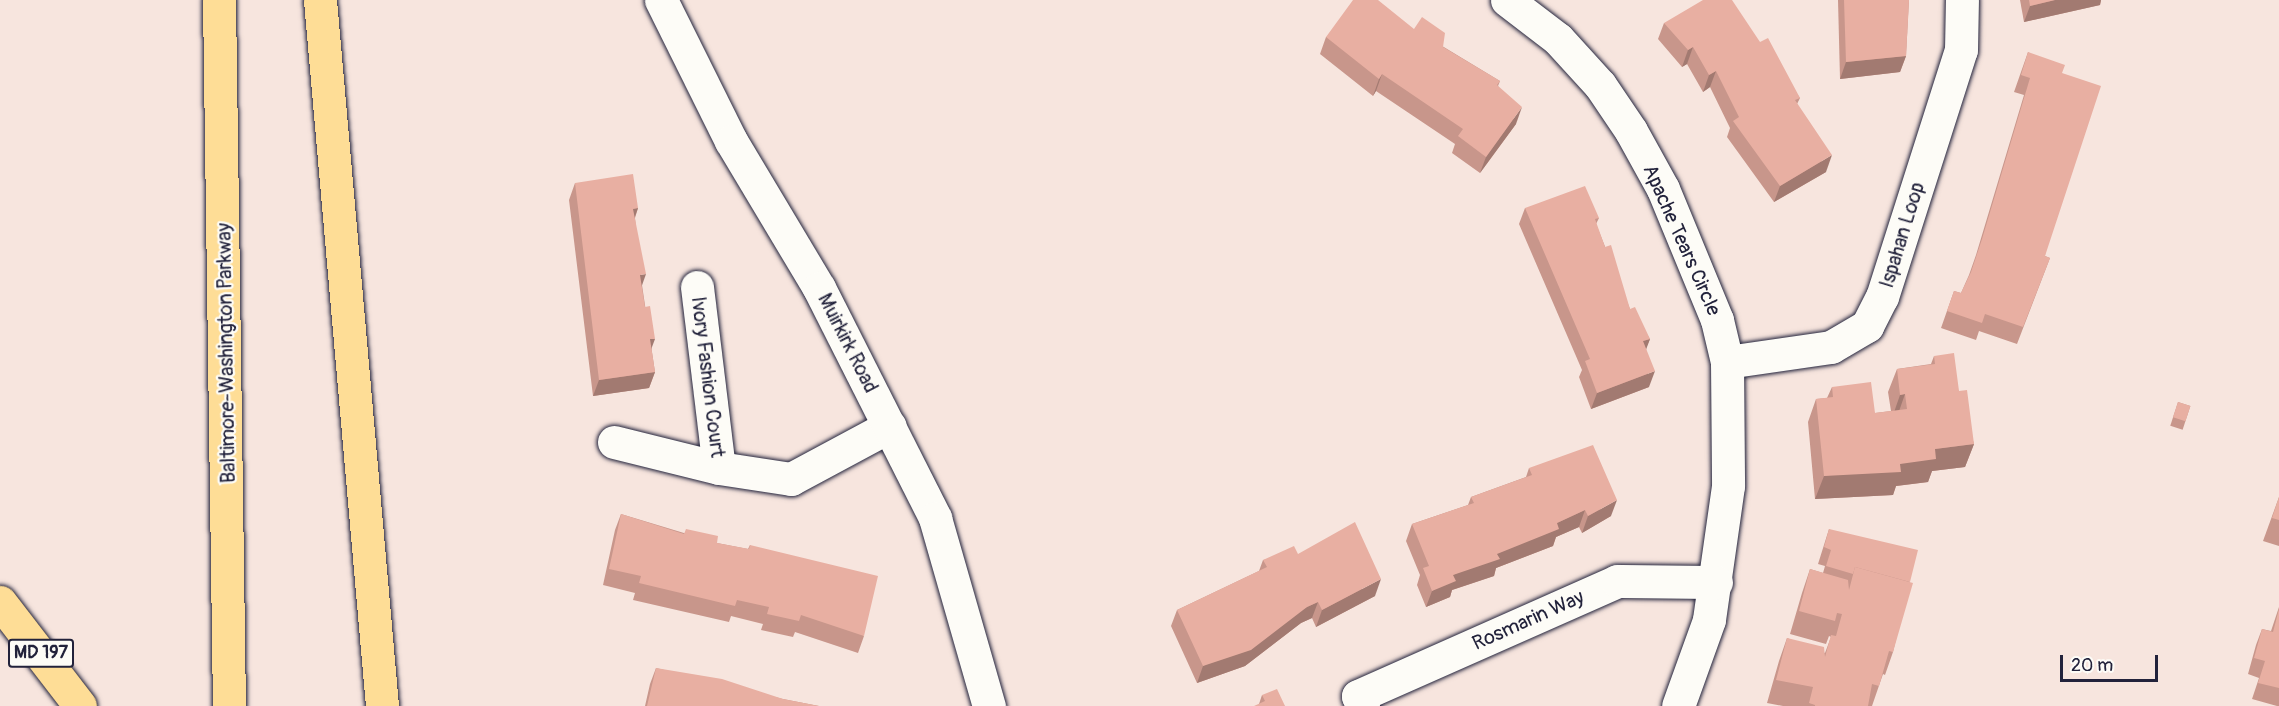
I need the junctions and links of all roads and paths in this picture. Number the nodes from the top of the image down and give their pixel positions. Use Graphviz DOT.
graph roads {
  1 [pos="219,0"];
  2 [pos="320,0"];
  3 [pos="661,0"];
  4 [pos="1507,0"];
  5 [pos="1962,0"];
  6 [pos="696,287"];
  7 [pos="1727,362"];
  8 [pos="890,426"];
  9 [pos="614,442"];
  10 [pos="719,468"];
  11 [pos="1716,582"];
  12 [pos="0,602"];
  13 [pos="80,706"];
  14 [pos="229,706"];
  15 [pos="382,706"];
  16 [pos="990,706"];
  17 [pos="1363,706"];
  18 [pos="1678,706"];
  1 -- 14 [label="main road, Baltimore-Washington Parkway"];
  2 -- 15 [label="main road"];
  3 -- 8 [label="street, Muirkirk Road"];
  4 -- 7 [label="street, Apache Tears Circle"];
  5 -- 7 [label="street, Ispahan Loop"];
  6 -- 10 [label="street, Ivory Fashion Court"];
  7 -- 11 [label="street, Apache Tears Circle"];
  8 -- 10 [label="street, Ivory Fashion Court"];
  8 -- 16 [label="street, Muirkirk Road"];
  9 -- 10 [label="street, Ivory Fashion Court"];
  11 -- 17 [label="street, Rosmarin Way"];
  11 -- 18 [label="street, Apache Tears Circle"];
  12 -- 13 [label="main road, MD 197"];
}
